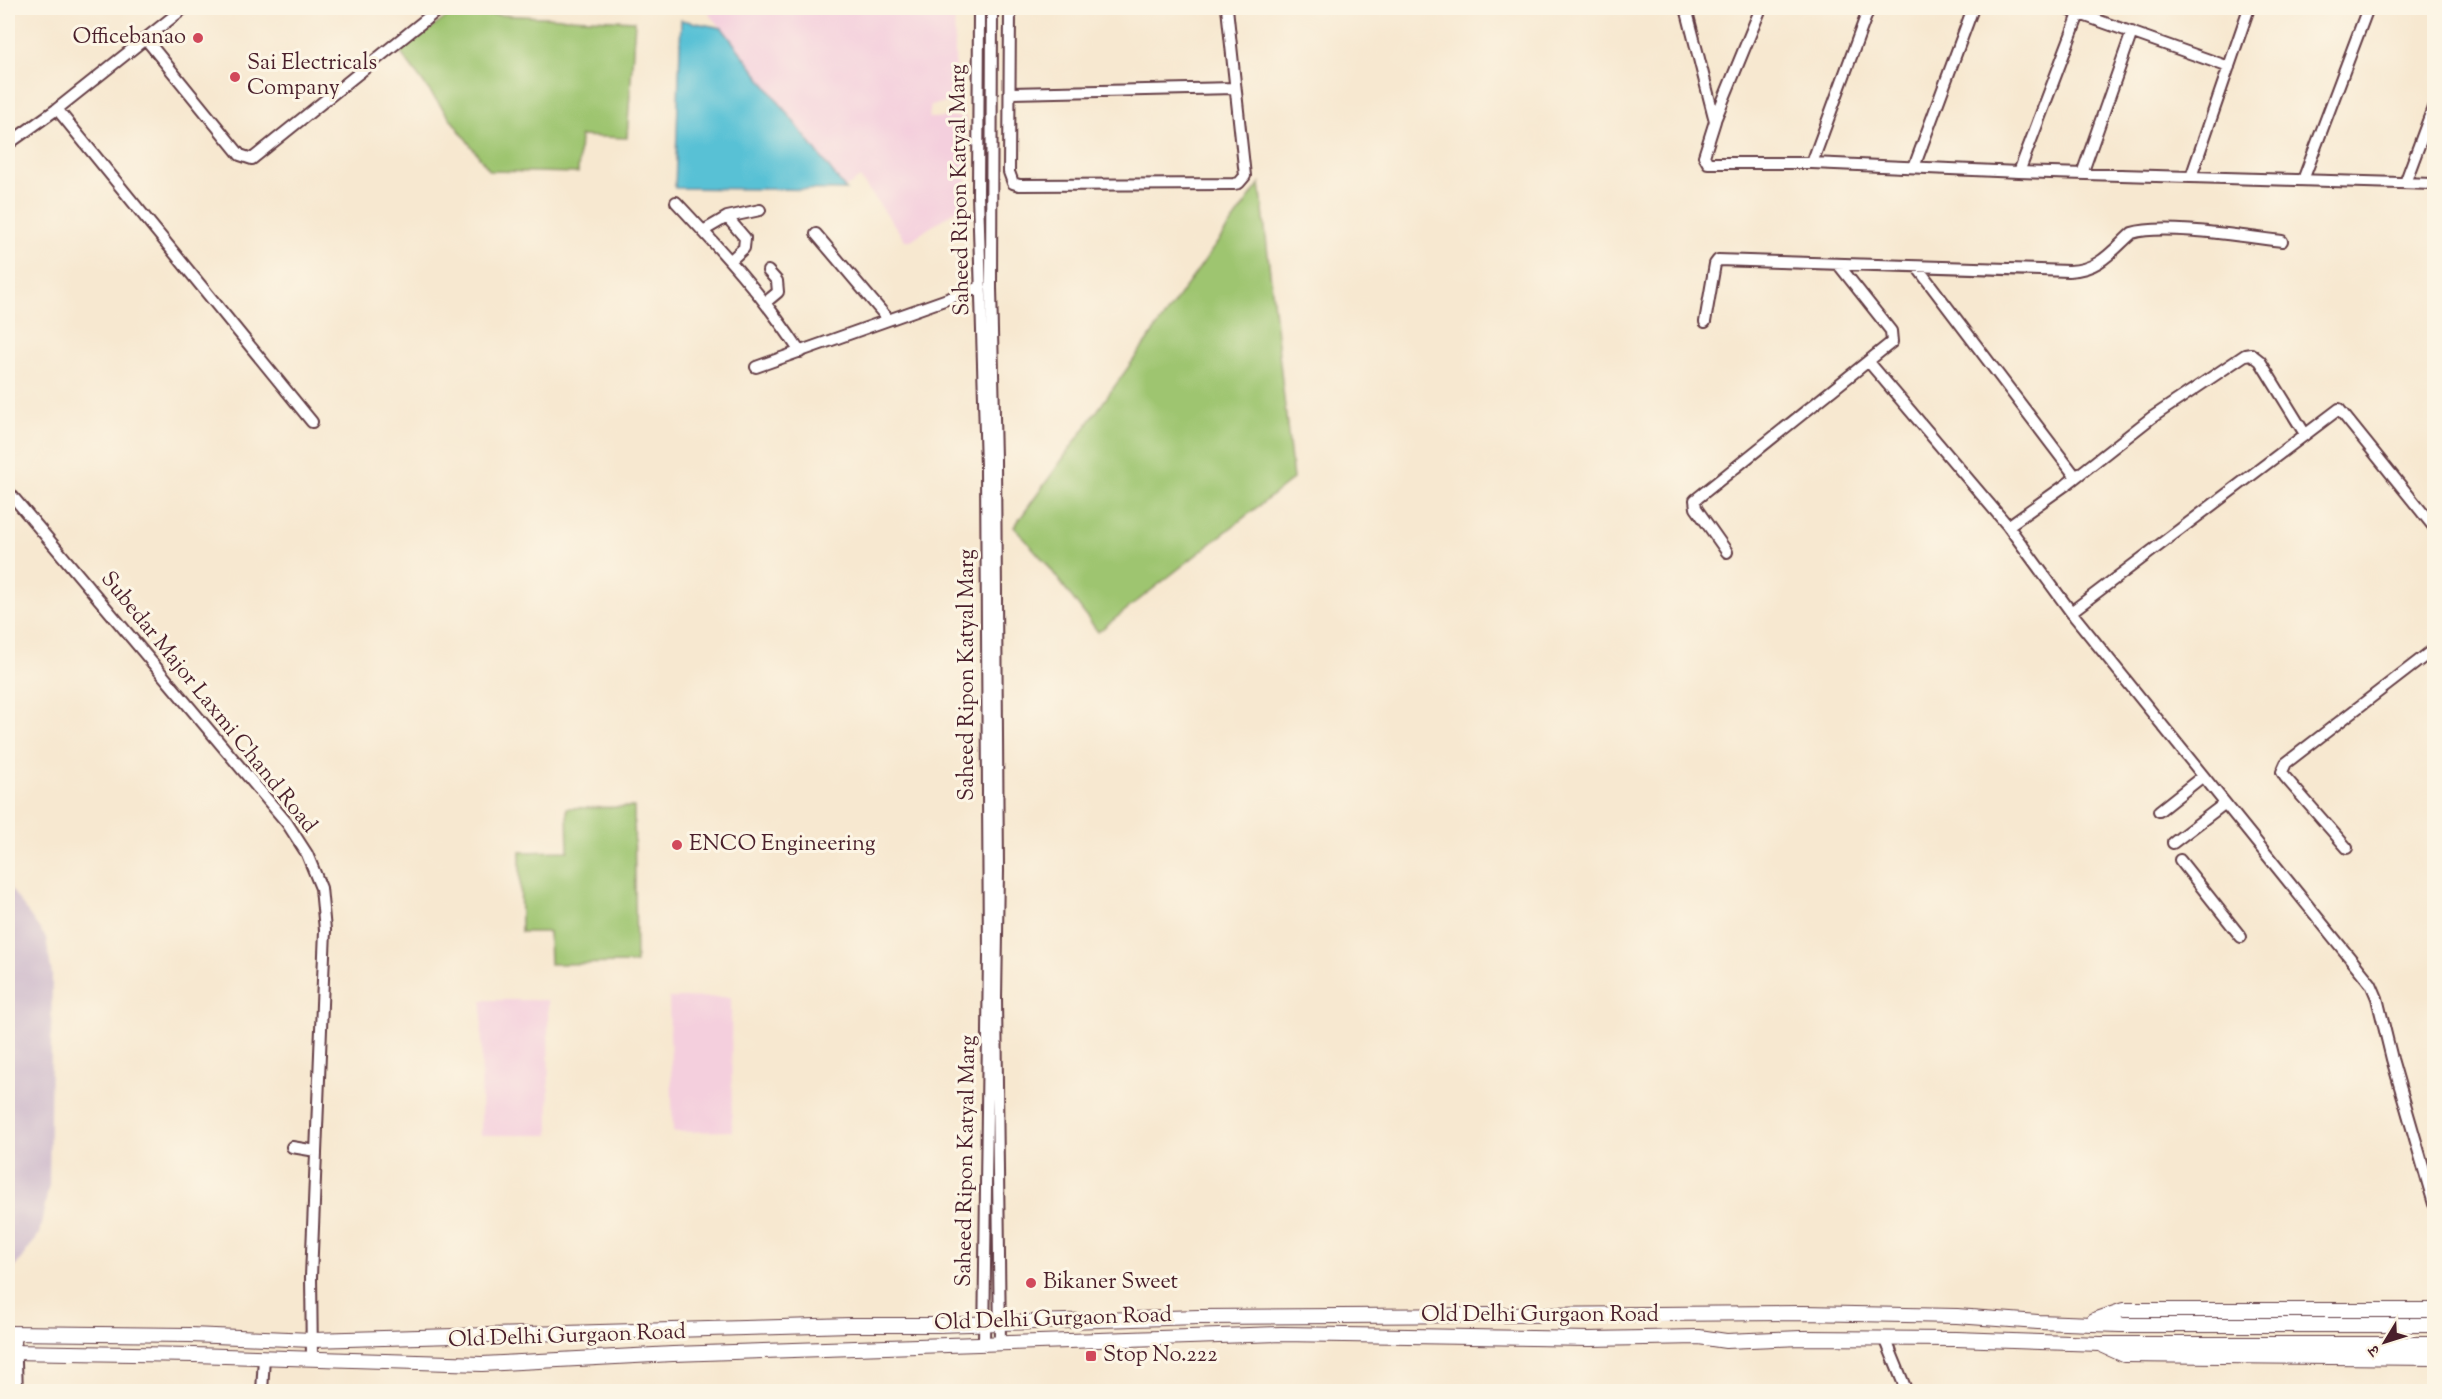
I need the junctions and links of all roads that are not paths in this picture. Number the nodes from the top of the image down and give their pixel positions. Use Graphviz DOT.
graph roads {
  1 [pos="184,8"];
  2 [pos="440,8"];
  3 [pos="979,8"];
  4 [pos="992,8"];
  5 [pos="1010,8"];
  6 [pos="1227,8"];
  7 [pos="1761,8"];
  8 [pos="1869,8"];
  9 [pos="1973,8"];
  10 [pos="2064,8"];
  11 [pos="2249,8"];
  12 [pos="2368,8"];
  13 [pos="1688,10"];
  14 [pos="2079,14"];
  15 [pos="2132,32"];
  16 [pos="145,38"];
  17 [pos="2229,67"];
  18 [pos="1235,88"];
  19 [pos="1011,93"];
  20 [pos="2434,105"];
  21 [pos="57,109"];
  22 [pos="1715,121"];
  23 [pos="8,144"];
  24 [pos="1812,163"];
  25 [pos="1914,167"];
  26 [pos="2019,172"];
  27 [pos="2082,174"];
  28 [pos="2191,177"];
  29 [pos="2303,180"];
  30 [pos="2404,183"];
  31 [pos="2434,184"];
  32 [pos="978,190"];
  33 [pos="992,191"];
  34 [pos="676,202"];
  35 [pos="760,210"];
  36 [pos="728,218"];
  37 [pos="703,231"];
  38 [pos="816,234"];
  39 [pos="2282,241"];
  40 [pos="730,260"];
  41 [pos="1838,264"];
  42 [pos="1917,267"];
  43 [pos="768,271"];
  44 [pos="981,287"];
  45 [pos="766,302"];
  46 [pos="888,319"];
  47 [pos="1705,322"];
  48 [pos="800,352"];
  49 [pos="1868,362"];
  50 [pos="756,367"];
  51 [pos="312,422"];
  52 [pos="2305,434"];
  53 [pos="2076,477"];
  54 [pos="8,491"];
  55 [pos="2007,526"];
  56 [pos="2434,527"];
  57 [pos="1727,552"];
  58 [pos="991,556"];
  59 [pos="2072,612"];
  60 [pos="2434,649"];
  61 [pos="2203,776"];
  62 [pos="2224,804"];
  63 [pos="2159,811"];
  64 [pos="2173,843"];
  65 [pos="2347,848"];
  66 [pos="2180,860"];
  67 [pos="2241,937"];
  68 [pos="292,1148"];
  69 [pos="316,1151"];
  70 [pos="2434,1204"];
  71 [pos="2434,1310"];
  72 [pos="984,1322"];
  73 [pos="1000,1322"];
  74 [pos="2083,1324"];
  75 [pos="2434,1325"];
  76 [pos="11,1333"];
  77 [pos="1885,1338"];
  78 [pos="312,1340"];
  79 [pos="1000,1342"];
  80 [pos="984,1343"];
  81 [pos="2100,1344"];
  82 [pos="2434,1344"];
  83 [pos="12,1352"];
  84 [pos="264,1357"];
  85 [pos="312,1358"];
  86 [pos="2434,1358"];
  87 [pos="17,1392"];
  88 [pos="262,1392"];
  89 [pos="1907,1392"];
  1 -- 16 [label="street"];
  2 -- 16 [label="street"];
  3 -- 32 [label="street, Saheed Ripon Katyal Marg"];
  4 -- 33 [label="street, Saheed Ripon Katyal Marg"];
  5 -- 19 [label="street"];
  6 -- 18 [label="street"];
  7 -- 22 [label="street"];
  8 -- 24 [label="street"];
  9 -- 25 [label="street"];
  10 -- 14 [label="street"];
  11 -- 17 [label="street"];
  12 -- 29 [label="street"];
  13 -- 22 [label="street"];
  14 -- 15 [label="street"];
  14 -- 26 [label="street"];
  15 -- 17 [label="street"];
  15 -- 27 [label="street"];
  16 -- 21 [label="street"];
  17 -- 28 [label="street"];
  18 -- 19 [label="street"];
  18 -- 19 [label="street"];
  20 -- 30 [label="street"];
  21 -- 23 [label="street"];
  21 -- 51 [label="street"];
  22 -- 24 [label="street"];
  24 -- 25 [label="street"];
  25 -- 26 [label="street"];
  26 -- 27 [label="street"];
  27 -- 28 [label="street"];
  28 -- 29 [label="street"];
  29 -- 30 [label="street"];
  30 -- 31 [label="street"];
  32 -- 33 [label="street"];
  32 -- 44 [label="street, Saheed Ripon Katyal Marg"];
  33 -- 58 [label="street, Saheed Ripon Katyal Marg"];
  34 -- 37 [label="street"];
  35 -- 36 [label="street"];
  36 -- 37 [label="street"];
  36 -- 40 [label="street"];
  37 -- 40 [label="street"];
  38 -- 46 [label="street"];
  39 -- 42 [label="street"];
  40 -- 45 [label="street"];
  41 -- 42 [label="street"];
  41 -- 47 [label="street"];
  41 -- 49 [label="street"];
  42 -- 53 [label="street"];
  43 -- 45 [label="street"];
  44 -- 46 [label="street"];
  44 -- 58 [label="street, Saheed Ripon Katyal Marg"];
  45 -- 48 [label="street"];
  46 -- 48 [label="street"];
  48 -- 50 [label="street"];
  49 -- 55 [label="street"];
  49 -- 57 [label="street"];
  52 -- 53 [label="street"];
  52 -- 56 [label="street"];
  52 -- 59 [label="street"];
  53 -- 55 [label="street"];
  54 -- 69 [label="street, Subedar Major Laxmi Chand Road"];
  55 -- 59 [label="street"];
  58 -- 72 [label="street, Saheed Ripon Katyal Marg"];
  58 -- 73 [label="street, Saheed Ripon Katyal Marg"];
  59 -- 61 [label="street"];
  60 -- 65 [label="street"];
  61 -- 62 [label="street"];
  61 -- 63 [label="street"];
  62 -- 64 [label="street"];
  62 -- 70 [label="street"];
  66 -- 67 [label="street"];
  68 -- 69 [label="street"];
  69 -- 78 [label="street, Subedar Major Laxmi Chand Road"];
  71 -- 74 [label="main road"];
  72 -- 73 [label="main road, Old Delhi Gurgaon Road"];
  72 -- 78 [label="main road, Old Delhi Gurgaon Road"];
  72 -- 80 [label="street, Saheed Ripon Katyal Marg"];
  73 -- 74 [label="main road, Old Delhi Gurgaon Road"];
  73 -- 79 [label="street, Saheed Ripon Katyal Marg"];
  74 -- 75 [label="main road, Old Delhi Gurgaon Road"];
  76 -- 78 [label="main road, Old Delhi Gurgaon Road"];
  76 -- 83 [label="street"];
  77 -- 79 [label="main road, Old Delhi Gurgaon Road"];
  77 -- 81 [label="main road, Old Delhi Gurgaon Road"];
  77 -- 89 [label="street"];
  78 -- 85 [label="street, Subedar Major Laxmi Chand Road"];
  79 -- 80 [label="main road, Old Delhi Gurgaon Road"];
  80 -- 85 [label="main road, Old Delhi Gurgaon Road"];
  81 -- 82 [label="main road, Old Delhi Gurgaon Road"];
  81 -- 86 [label="main road"];
  83 -- 84 [label="main road, Old Delhi Gurgaon Road"];
  83 -- 87 [label="street"];
  84 -- 85 [label="main road, Old Delhi Gurgaon Road"];
  84 -- 88 [label="street"];
}
